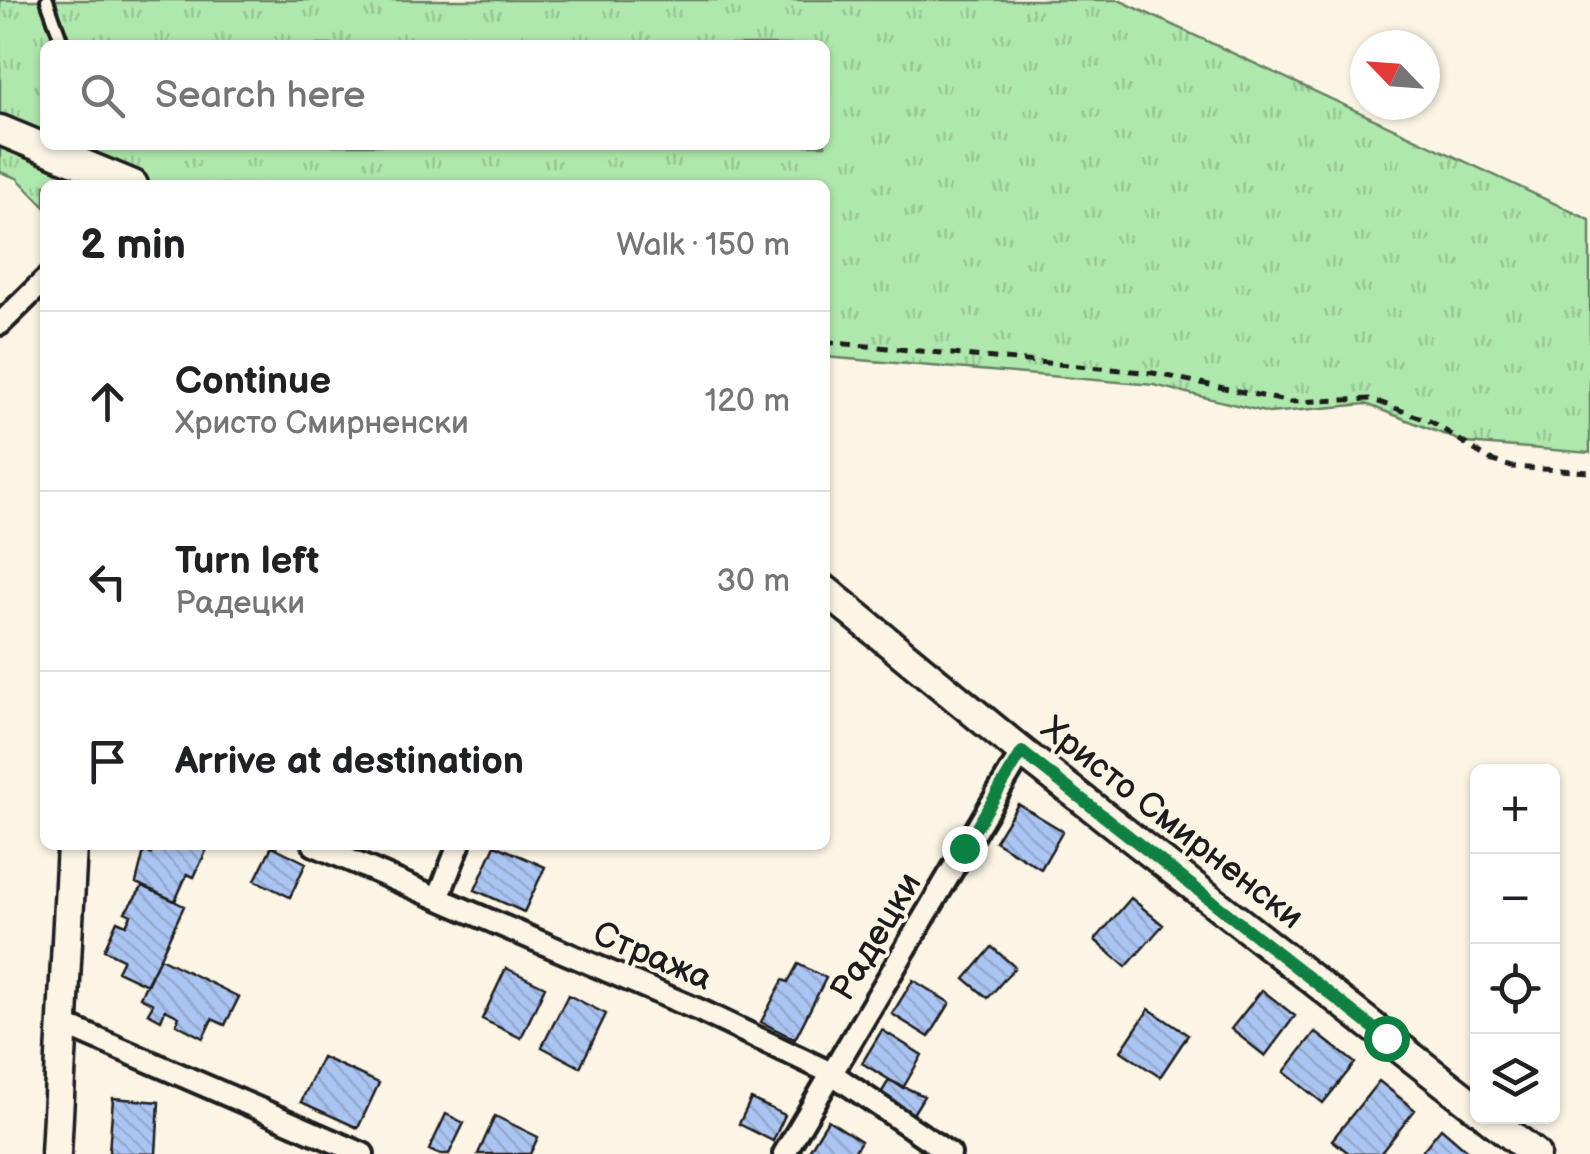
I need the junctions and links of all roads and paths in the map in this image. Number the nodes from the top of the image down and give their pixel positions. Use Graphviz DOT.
graph roads {
  1 [pos="47,0"];
  2 [pos="61,40"];
  3 [pos="0,130"];
  4 [pos="40,147"];
  5 [pos="48,150"];
  6 [pos="93,169"];
  7 [pos="120,180"];
  8 [pos="40,285"];
  9 [pos="0,324"];
  10 [pos="830,342"];
  11 [pos="1590,472"];
  12 [pos="830,594"];
  13 [pos="1022,752"];
  14 [pos="72,850"];
  15 [pos="326,850"];
  16 [pos="457,850"];
  17 [pos="438,898"];
  18 [pos="63,1024"];
  19 [pos="831,1074"];
  20 [pos="1470,1103"];
  21 [pos="1496,1124"];
  22 [pos="1526,1151"];
  23 [pos="56,1154"];
  24 [pos="363,1154"];
  25 [pos="784,1154"];
  26 [pos="950,1154"];
  1 -- 2 [label="lane"];
  3 -- 4 [label="street"];
  5 -- 6 [label="street"];
  6 -- 7 [label="street"];
  8 -- 9 [label="street"];
  10 -- 11 [label="path"];
  12 -- 13 [label="street, Христо Смирненски"];
  13 -- 19 [label="street, Радецки"];
  13 -- 20 [label="street, Христо Смирненски"];
  14 -- 18 [label="street"];
  15 -- 17 [label="street, Стража"];
  16 -- 17 [label="street"];
  17 -- 19 [label="street, Стража"];
  18 -- 23 [label="street"];
  18 -- 24 [label="street"];
  19 -- 25 [label="street, Радецки"];
  19 -- 26 [label="street, Стража"];
  21 -- 22 [label="street"];
}
